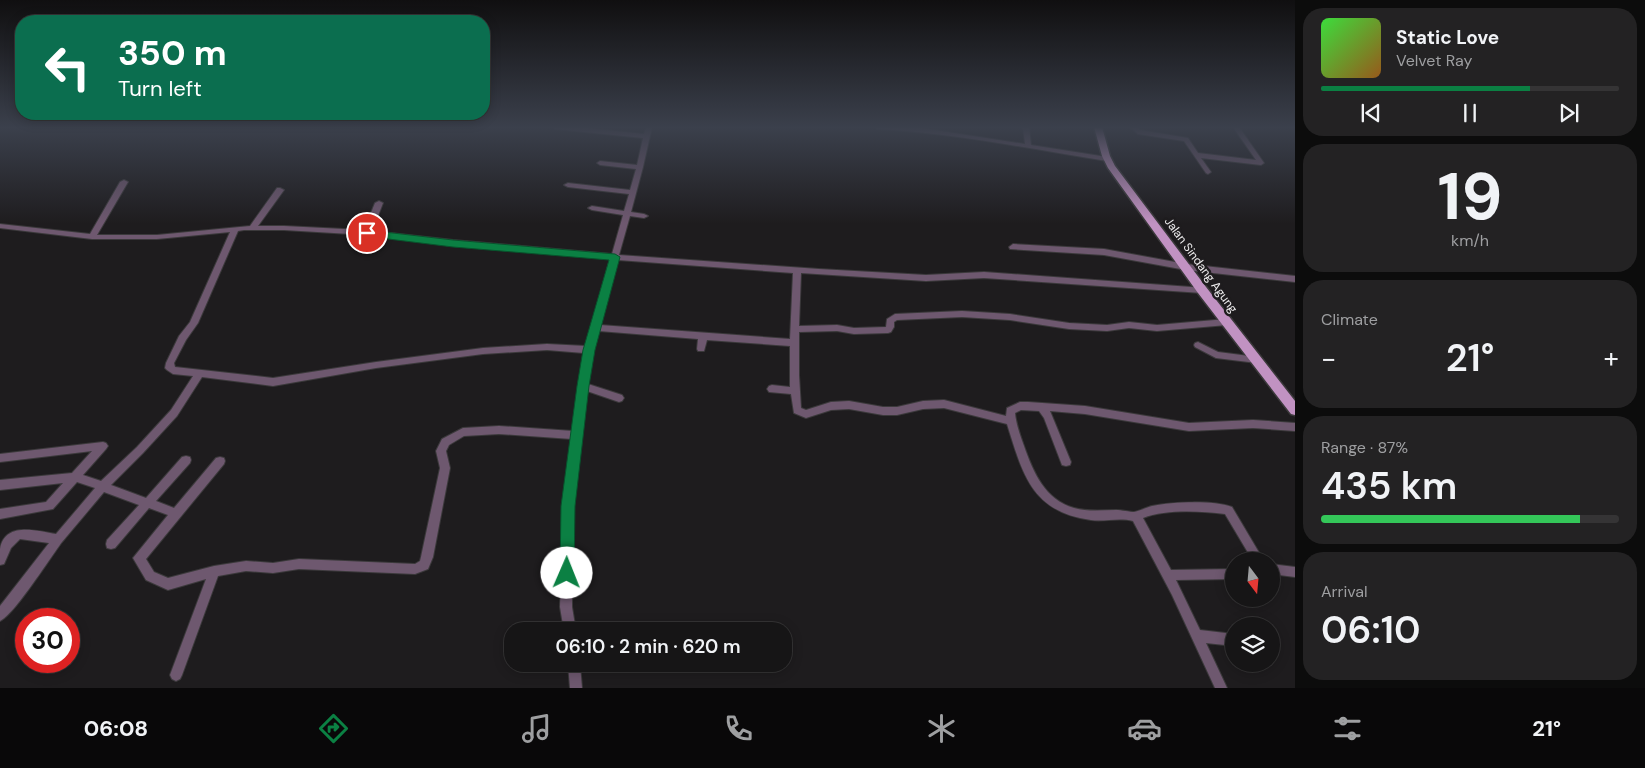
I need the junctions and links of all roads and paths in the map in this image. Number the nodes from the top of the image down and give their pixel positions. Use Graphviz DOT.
graph roads {
  1 [pos="642,159"];
  2 [pos="1107,159"];
  3 [pos="1199,159"];
  4 [pos="1229,159"];
  5 [pos="1258,159"];
  6 [pos="600,163"];
  7 [pos="640,167"];
  8 [pos="1208,172"];
  9 [pos="124,182"];
  10 [pos="568,184"];
  11 [pos="280,190"];
  12 [pos="633,192"];
  13 [pos="380,203"];
  14 [pos="592,208"];
  15 [pos="627,213"];
  16 [pos="644,216"];
  17 [pos="0,226"];
  18 [pos="253,227"];
  19 [pos="235,229"];
  20 [pos="367,233"];
  21 [pos="92,237"];
  22 [pos="1013,247"];
  23 [pos="615,257"];
  24 [pos="1186,267"];
  25 [pos="797,270"];
  26 [pos="1295,279"];
  27 [pos="1202,290"];
  28 [pos="1228,322"];
  29 [pos="596,328"];
  30 [pos="794,328"];
  31 [pos="703,337"];
  32 [pos="794,344"];
  33 [pos="1198,345"];
  34 [pos="701,349"];
  35 [pos="589,350"];
  36 [pos="1257,360"];
  37 [pos="199,374"];
  38 [pos="583,386"];
  39 [pos="772,389"];
  40 [pos="794,391"];
  41 [pos="619,398"];
  42 [pos="1042,407"];
  43 [pos="1295,410"];
  44 [pos="1011,421"];
  45 [pos="1295,427"];
  46 [pos="575,443"];
  47 [pos="0,458"];
  48 [pos="186,460"];
  49 [pos="220,461"];
  50 [pos="1066,462"];
  51 [pos="76,477"];
  52 [pos="0,485"];
  53 [pos="102,487"];
  54 [pos="147,503"];
  55 [pos="175,513"];
  56 [pos="0,514"];
  57 [pos="1135,517"];
  58 [pos="58,539"];
  59 [pos="111,544"];
  60 [pos="1254,552"];
  61 [pos="0,560"];
  62 [pos="1280,570"];
  63 [pos="214,571"];
  64 [pos="1295,572"];
  65 [pos="1168,574"];
  66 [pos="1225,574"];
  67 [pos="14,600"];
  68 [pos="0,602"];
  69 [pos="0,615"];
  70 [pos="568,622"];
  71 [pos="1197,636"];
  72 [pos="1225,639"];
  73 [pos="575,672"];
  74 [pos="176,675"];
  75 [pos="576,688"];
  76 [pos="1221,688"];
  1 -- 7 [label="street"];
  2 -- 24 [label="main road, Jalan Sindang Agung"];
  3 -- 8 [label="street"];
  4 -- 5 [label="street"];
  6 -- 7 [label="street"];
  7 -- 12 [label="street"];
  9 -- 21 [label="street"];
  10 -- 12 [label="street"];
  11 -- 18 [label="street"];
  12 -- 15 [label="street"];
  13 -- 20 [label="street"];
  14 -- 15 [label="street"];
  15 -- 16 [label="street"];
  15 -- 23 [label="street"];
  17 -- 21 [label="street"];
  18 -- 19 [label="street"];
  18 -- 20 [label="street"];
  19 -- 21 [label="street"];
  19 -- 37 [label="street"];
  20 -- 23 [label="street"];
  22 -- 24 [label="street"];
  23 -- 25 [label="street"];
  23 -- 29 [label="street"];
  24 -- 26 [label="street"];
  24 -- 27 [label="main road, Jalan Sindang Agung"];
  25 -- 27 [label="street"];
  25 -- 30 [label="street"];
  27 -- 28 [label="main road, Jalan Sindang Agung"];
  28 -- 30 [label="street"];
  28 -- 36 [label="main road, Jalan Sindang Agung"];
  29 -- 31 [label="street"];
  29 -- 35 [label="street"];
  30 -- 32 [label="street"];
  31 -- 32 [label="street"];
  31 -- 34 [label="street"];
  32 -- 40 [label="street"];
  33 -- 36 [label="street"];
  35 -- 37 [label="street"];
  35 -- 38 [label="street"];
  36 -- 43 [label="main road, Jalan Sindang Agung"];
  37 -- 53 [label="street"];
  38 -- 41 [label="street"];
  38 -- 46 [label="street"];
  39 -- 40 [label="street"];
  40 -- 44 [label="street"];
  42 -- 44 [label="street"];
  42 -- 45 [label="street"];
  42 -- 50 [label="street"];
  44 -- 57 [label="street"];
  46 -- 63 [label="street"];
  46 -- 70 [label="street"];
  47 -- 51 [label="street"];
  48 -- 54 [label="street"];
  49 -- 55 [label="street"];
  51 -- 52 [label="street"];
  51 -- 53 [label="street"];
  51 -- 56 [label="street"];
  53 -- 54 [label="street"];
  53 -- 58 [label="street"];
  54 -- 55 [label="street"];
  54 -- 59 [label="street"];
  55 -- 63 [label="street"];
  57 -- 60 [label="street"];
  57 -- 65 [label="street"];
  58 -- 61 [label="street"];
  58 -- 67 [label="street"];
  62 -- 64 [label="street"];
  63 -- 74 [label="street"];
  65 -- 66 [label="street"];
  65 -- 71 [label="street"];
  67 -- 68 [label="street"];
  67 -- 69 [label="street"];
  71 -- 72 [label="street"];
  71 -- 76 [label="street"];
  73 -- 75 [label="street"];
}
